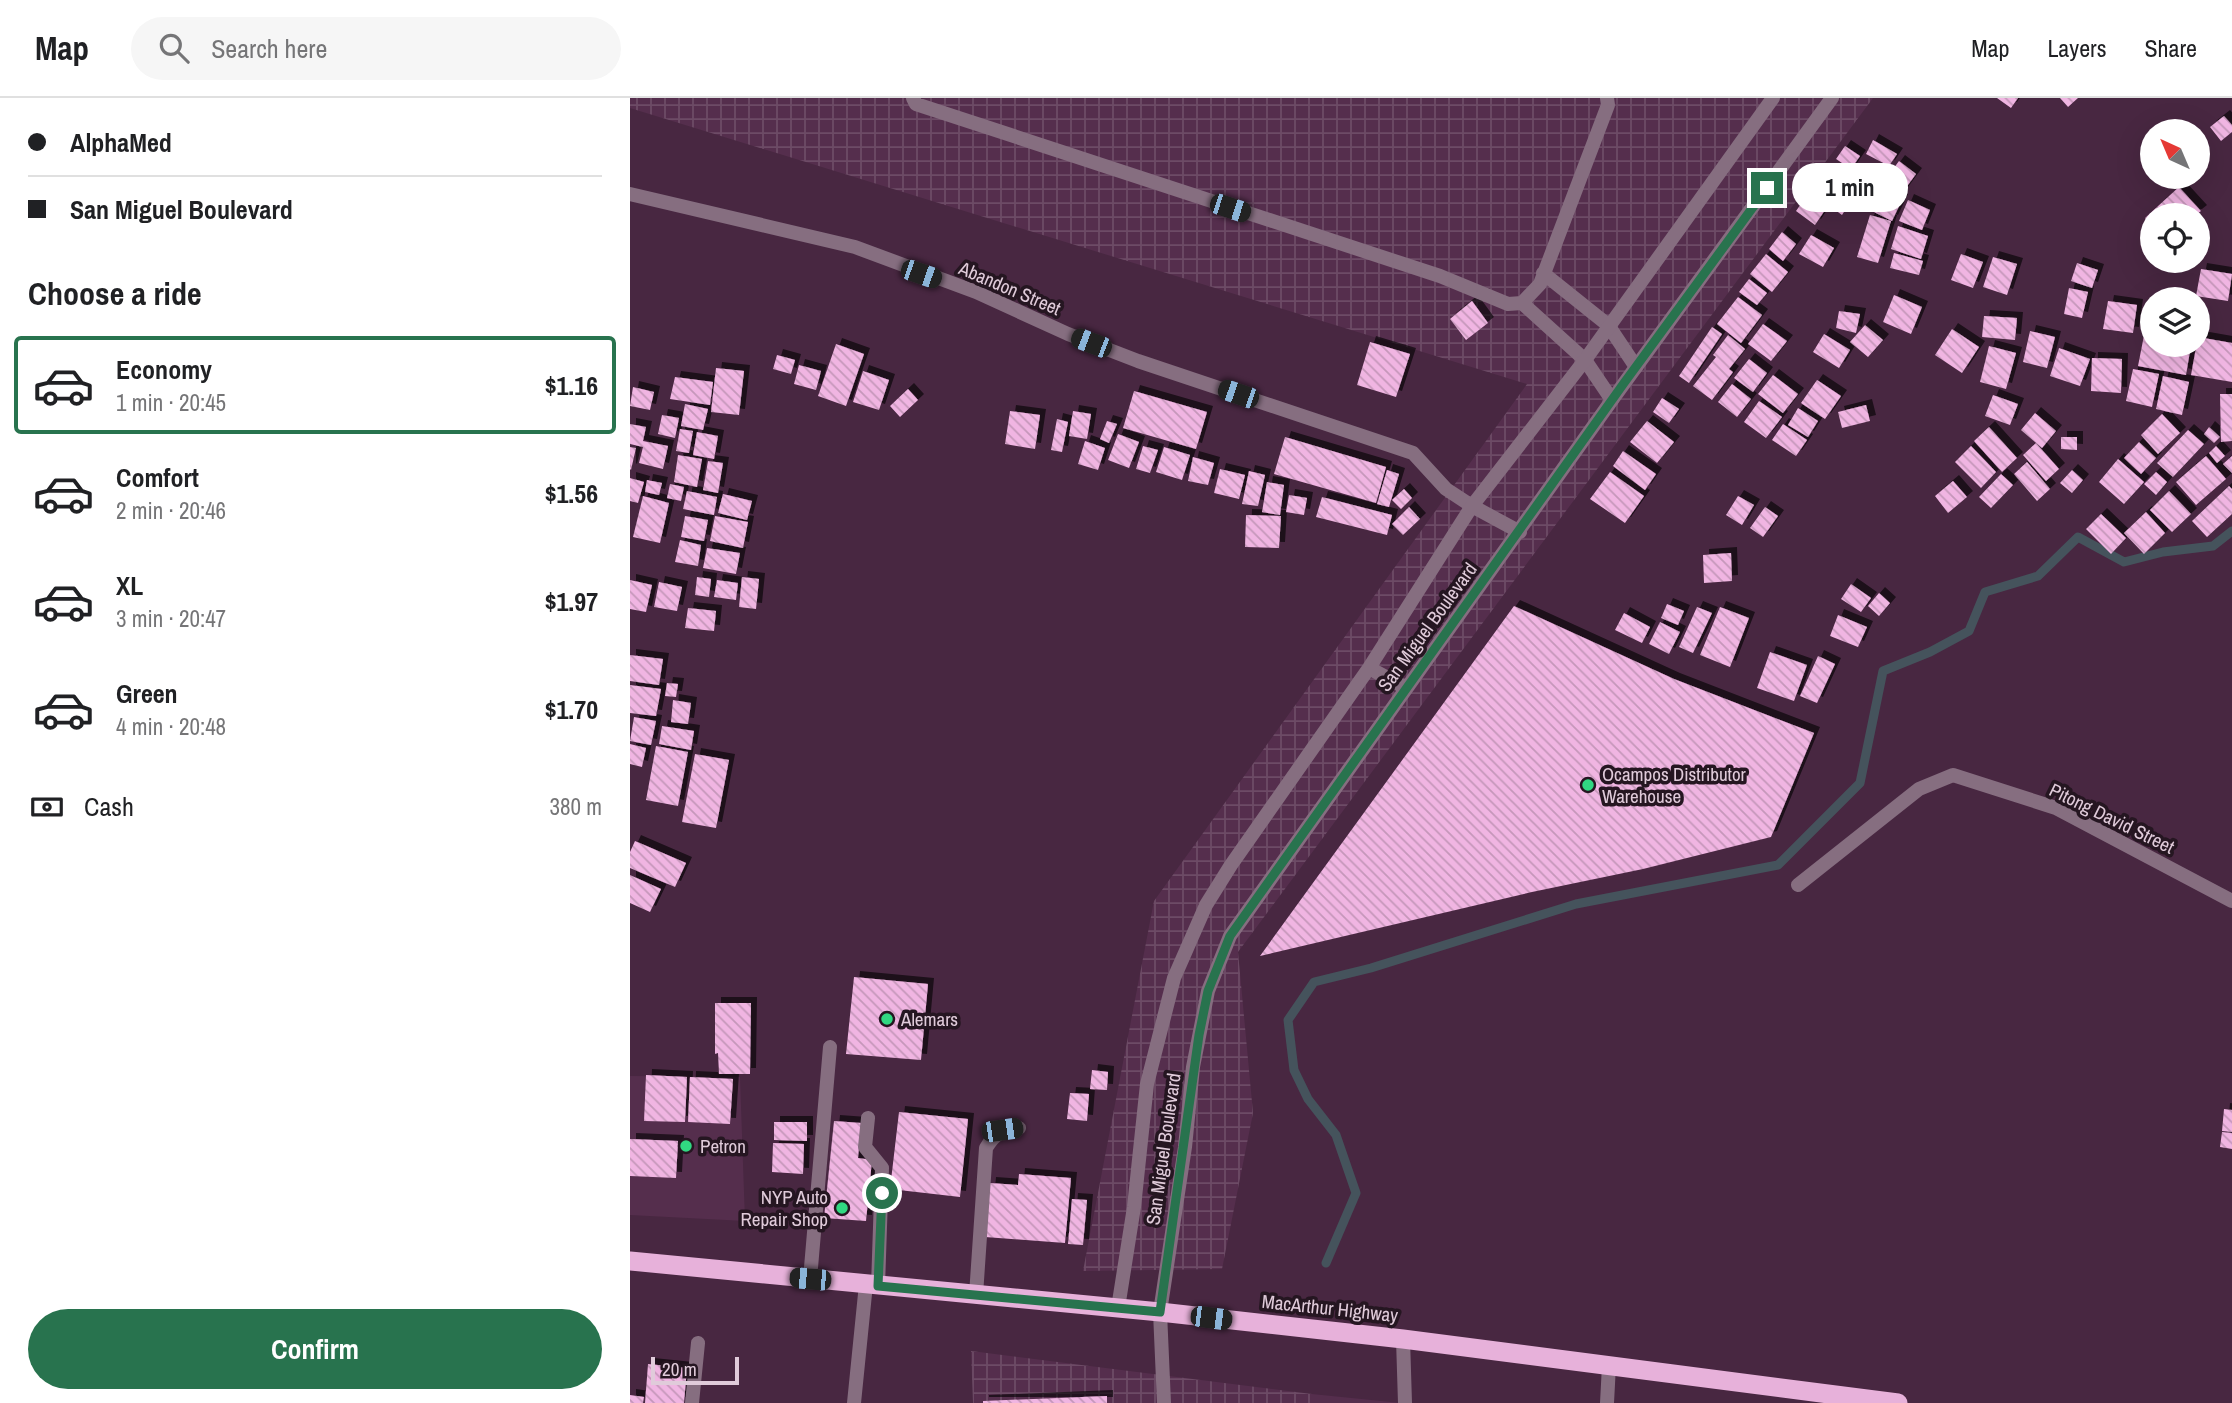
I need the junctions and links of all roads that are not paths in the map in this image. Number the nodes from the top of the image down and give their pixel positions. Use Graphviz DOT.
graph roads {
  1 [pos="913,98"];
  2 [pos="1607,98"];
  3 [pos="1773,98"];
  4 [pos="1832,98"];
  5 [pos="630,194"];
  6 [pos="1543,273"];
  7 [pos="1522,303"];
  8 [pos="1608,325"];
  9 [pos="1585,360"];
  10 [pos="1636,367"];
  11 [pos="1612,400"];
  12 [pos="1472,506"];
  13 [pos="1520,532"];
  14 [pos="1369,668"];
  15 [pos="1406,688"];
  16 [pos="1798,886"];
  17 [pos="2232,901"];
  18 [pos="830,1047"];
  19 [pos="869,1118"];
  20 [pos="1019,1128"];
  21 [pos="630,1261"];
  22 [pos="810,1279"];
  23 [pos="872,1285"];
  24 [pos="976,1295"];
  25 [pos="1118,1308"];
  26 [pos="1160,1312"];
  27 [pos="1403,1339"];
  28 [pos="698,1343"];
  29 [pos="1609,1365"];
  30 [pos="1830,1399"];
  31 [pos="692,1403"];
  32 [pos="854,1403"];
  33 [pos="1164,1403"];
  34 [pos="1405,1403"];
  35 [pos="1607,1403"];
  36 [pos="1898,1403"];
  1 -- 7 [label="street"];
  2 -- 6 [label="street"];
  3 -- 8 [label="street, San Miguel Boulevard"];
  4 -- 10 [label="street, San Miguel Boulevard"];
  5 -- 12 [label="street, Abandon Street"];
  6 -- 7 [label="street"];
  6 -- 8 [label="street"];
  7 -- 9 [label="street"];
  8 -- 9 [label="street, San Miguel Boulevard"];
  8 -- 10 [label="street"];
  9 -- 11 [label="street"];
  9 -- 12 [label="street, San Miguel Boulevard"];
  10 -- 11 [label="street, San Miguel Boulevard"];
  11 -- 13 [label="street, San Miguel Boulevard"];
  12 -- 13 [label="street, Abandon Street"];
  12 -- 14 [label="street, San Miguel Boulevard"];
  13 -- 15 [label="street, San Miguel Boulevard"];
  14 -- 15 [label="street"];
  14 -- 25 [label="street, San Miguel Boulevard"];
  15 -- 26 [label="street, San Miguel Boulevard"];
  16 -- 17 [label="street, Pitong David Street"];
  18 -- 22 [label="street"];
  19 -- 23 [label="street"];
  20 -- 24 [label="street"];
  21 -- 22 [label="highway, MacArthur Highway"];
  22 -- 23 [label="highway, MacArthur Highway"];
  23 -- 24 [label="highway, MacArthur Highway"];
  23 -- 32 [label="street"];
  24 -- 25 [label="highway, MacArthur Highway"];
  25 -- 26 [label="highway, MacArthur Highway"];
  26 -- 27 [label="highway, MacArthur Highway"];
  26 -- 33 [label="street, San Miguel Boulevard"];
  27 -- 29 [label="highway, MacArthur Highway"];
  27 -- 34 [label="street"];
  28 -- 31 [label="street"];
  29 -- 30 [label="highway, MacArthur Highway"];
  29 -- 35 [label="street"];
  30 -- 36 [label="highway, MacArthur Highway"];
}
